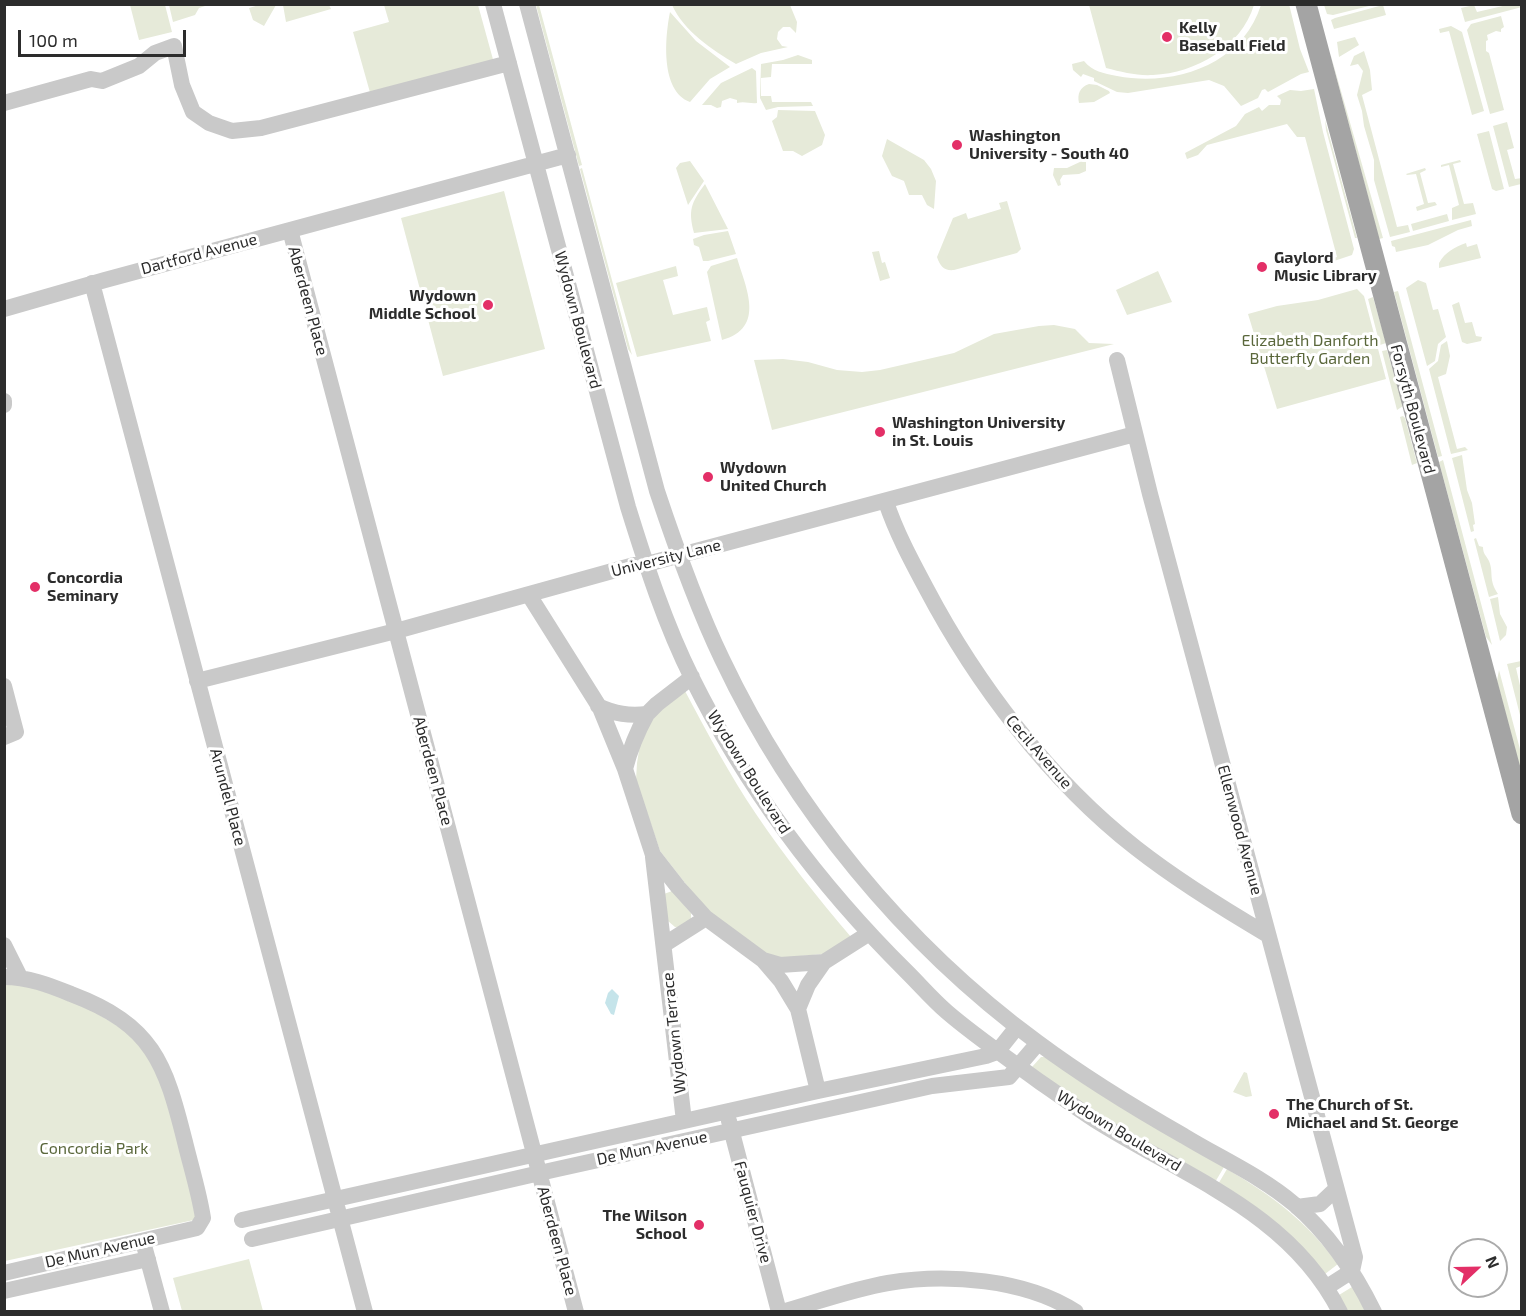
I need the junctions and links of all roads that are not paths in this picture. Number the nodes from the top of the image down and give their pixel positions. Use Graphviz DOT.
graph roads {
  1 [pos="493,4"];
  2 [pos="527,4"];
  3 [pos="1306,4"];
  4 [pos="509,63"];
  5 [pos="4,103"];
  6 [pos="568,155"];
  7 [pos="537,164"];
  8 [pos="290,230"];
  9 [pos="92,283"];
  10 [pos="4,309"];
  11 [pos="1117,360"];
  12 [pos="1135,434"];
  13 [pos="886,502"];
  14 [pos="679,556"];
  15 [pos="647,564"];
  16 [pos="529,595"];
  17 [pos="396,631"];
  18 [pos="692,677"];
  19 [pos="197,681"];
  20 [pos="4,686"];
  21 [pos="598,706"];
  22 [pos="647,714"];
  23 [pos="10,734"];
  24 [pos="625,769"];
  25 [pos="1521,814"];
  26 [pos="653,855"];
  27 [pos="706,918"];
  28 [pos="868,934"];
  29 [pos="1268,935"];
  30 [pos="665,944"];
  31 [pos="4,945"];
  32 [pos="763,960"];
  33 [pos="824,962"];
  34 [pos="12,977"];
  35 [pos="798,1009"];
  36 [pos="1017,1027"];
  37 [pos="1038,1042"];
  38 [pos="997,1052"];
  39 [pos="1019,1067"];
  40 [pos="818,1091"];
  41 [pos="727,1113"];
  42 [pos="684,1122"];
  43 [pos="732,1131"];
  44 [pos="534,1155"];
  45 [pos="539,1173"];
  46 [pos="1336,1189"];
  47 [pos="335,1200"];
  48 [pos="1297,1207"];
  49 [pos="340,1218"];
  50 [pos="242,1220"];
  51 [pos="252,1239"];
  52 [pos="143,1241"];
  53 [pos="148,1259"];
  54 [pos="1352,1270"];
  55 [pos="4,1273"];
  56 [pos="1327,1287"];
  57 [pos="4,1291"];
  58 [pos="162,1311"];
  59 [pos="365,1311"];
  60 [pos="576,1311"];
  61 [pos="780,1311"];
  62 [pos="1076,1311"];
  63 [pos="1340,1311"];
  64 [pos="1374,1311"];
  1 -- 4 [label="street, Wydown Boulevard"];
  2 -- 6 [label="street, Wydown Boulevard"];
  3 -- 25 [label="main road, Forsyth Boulevard"];
  4 -- 5 [label="street"];
  4 -- 7 [label="street, Wydown Boulevard"];
  6 -- 7 [label="street, Dartford Avenue"];
  6 -- 14 [label="street, Wydown Boulevard"];
  7 -- 8 [label="street, Dartford Avenue"];
  7 -- 15 [label="street, Wydown Boulevard"];
  8 -- 9 [label="street, Dartford Avenue"];
  8 -- 17 [label="street, Aberdeen Place"];
  9 -- 10 [label="street, Dartford Avenue"];
  9 -- 19 [label="street, Arundel Place"];
  11 -- 12 [label="street, Ellenwood Avenue"];
  12 -- 13 [label="street, University Lane"];
  12 -- 29 [label="street, Ellenwood Avenue"];
  13 -- 14 [label="street, University Lane"];
  13 -- 29 [label="street, Cecil Avenue"];
  14 -- 15 [label="street, University Lane"];
  14 -- 36 [label="street, Wydown Boulevard"];
  15 -- 16 [label="street, University Lane"];
  15 -- 18 [label="street, Wydown Boulevard"];
  16 -- 17 [label="street, University Lane"];
  16 -- 21 [label="street, Wydown Terrace"];
  17 -- 19 [label="street, University Lane"];
  17 -- 44 [label="street, Aberdeen Place"];
  18 -- 22 [label="street"];
  18 -- 28 [label="street, Wydown Boulevard"];
  19 -- 47 [label="street, Arundel Place"];
  20 -- 23 [label="street"];
  21 -- 22 [label="street"];
  21 -- 24 [label="street, Wydown Terrace"];
  22 -- 24 [label="street"];
  24 -- 26 [label="street, Wydown Terrace"];
  26 -- 27 [label="street, Wydown Terrace"];
  26 -- 30 [label="street, Wydown Terrace"];
  27 -- 30 [label="street"];
  27 -- 32 [label="street, Wydown Terrace"];
  28 -- 33 [label="street, Wydown Terrace"];
  28 -- 38 [label="street, Wydown Boulevard"];
  29 -- 46 [label="street, Ellenwood Avenue"];
  30 -- 42 [label="street, Wydown Terrace"];
  31 -- 34 [label="street"];
  32 -- 33 [label="street, Wydown Terrace"];
  32 -- 35 [label="street, Wydown Terrace"];
  33 -- 35 [label="street, Wydown Terrace"];
  34 -- 52 [label="street, De Mun Avenue"];
  35 -- 40 [label="street, Wydown Terrace"];
  36 -- 37 [label="street, Wydown Boulevard"];
  36 -- 38 [label="street"];
  37 -- 39 [label="street, De Mun Avenue"];
  37 -- 48 [label="street, Wydown Boulevard"];
  38 -- 39 [label="street, Wydown Boulevard"];
  38 -- 40 [label="street, De Mun Avenue"];
  39 -- 43 [label="street, De Mun Avenue"];
  39 -- 56 [label="street, Wydown Boulevard"];
  40 -- 41 [label="street, De Mun Avenue"];
  41 -- 42 [label="street, De Mun Avenue"];
  41 -- 43 [label="street, Fauquier Drive"];
  42 -- 44 [label="street, De Mun Avenue"];
  43 -- 45 [label="street, De Mun Avenue"];
  43 -- 61 [label="street, Fauquier Drive"];
  44 -- 45 [label="street, Aberdeen Place"];
  44 -- 47 [label="street, De Mun Avenue"];
  45 -- 49 [label="street, De Mun Avenue"];
  45 -- 60 [label="street, Aberdeen Place"];
  46 -- 48 [label="street"];
  46 -- 54 [label="street, Ellenwood Avenue"];
  47 -- 49 [label="street, Arundel Place"];
  47 -- 50 [label="street, De Mun Avenue"];
  48 -- 54 [label="street, Wydown Boulevard"];
  49 -- 51 [label="street, De Mun Avenue"];
  49 -- 59 [label="street, Arundel Place"];
  52 -- 53 [label="street"];
  52 -- 55 [label="street, De Mun Avenue"];
  53 -- 57 [label="street, De Mun Avenue"];
  53 -- 58 [label="street"];
  54 -- 56 [label="street"];
  54 -- 64 [label="street, Wydown Boulevard"];
  56 -- 63 [label="street, Wydown Boulevard"];
  61 -- 62 [label="street"];
}
